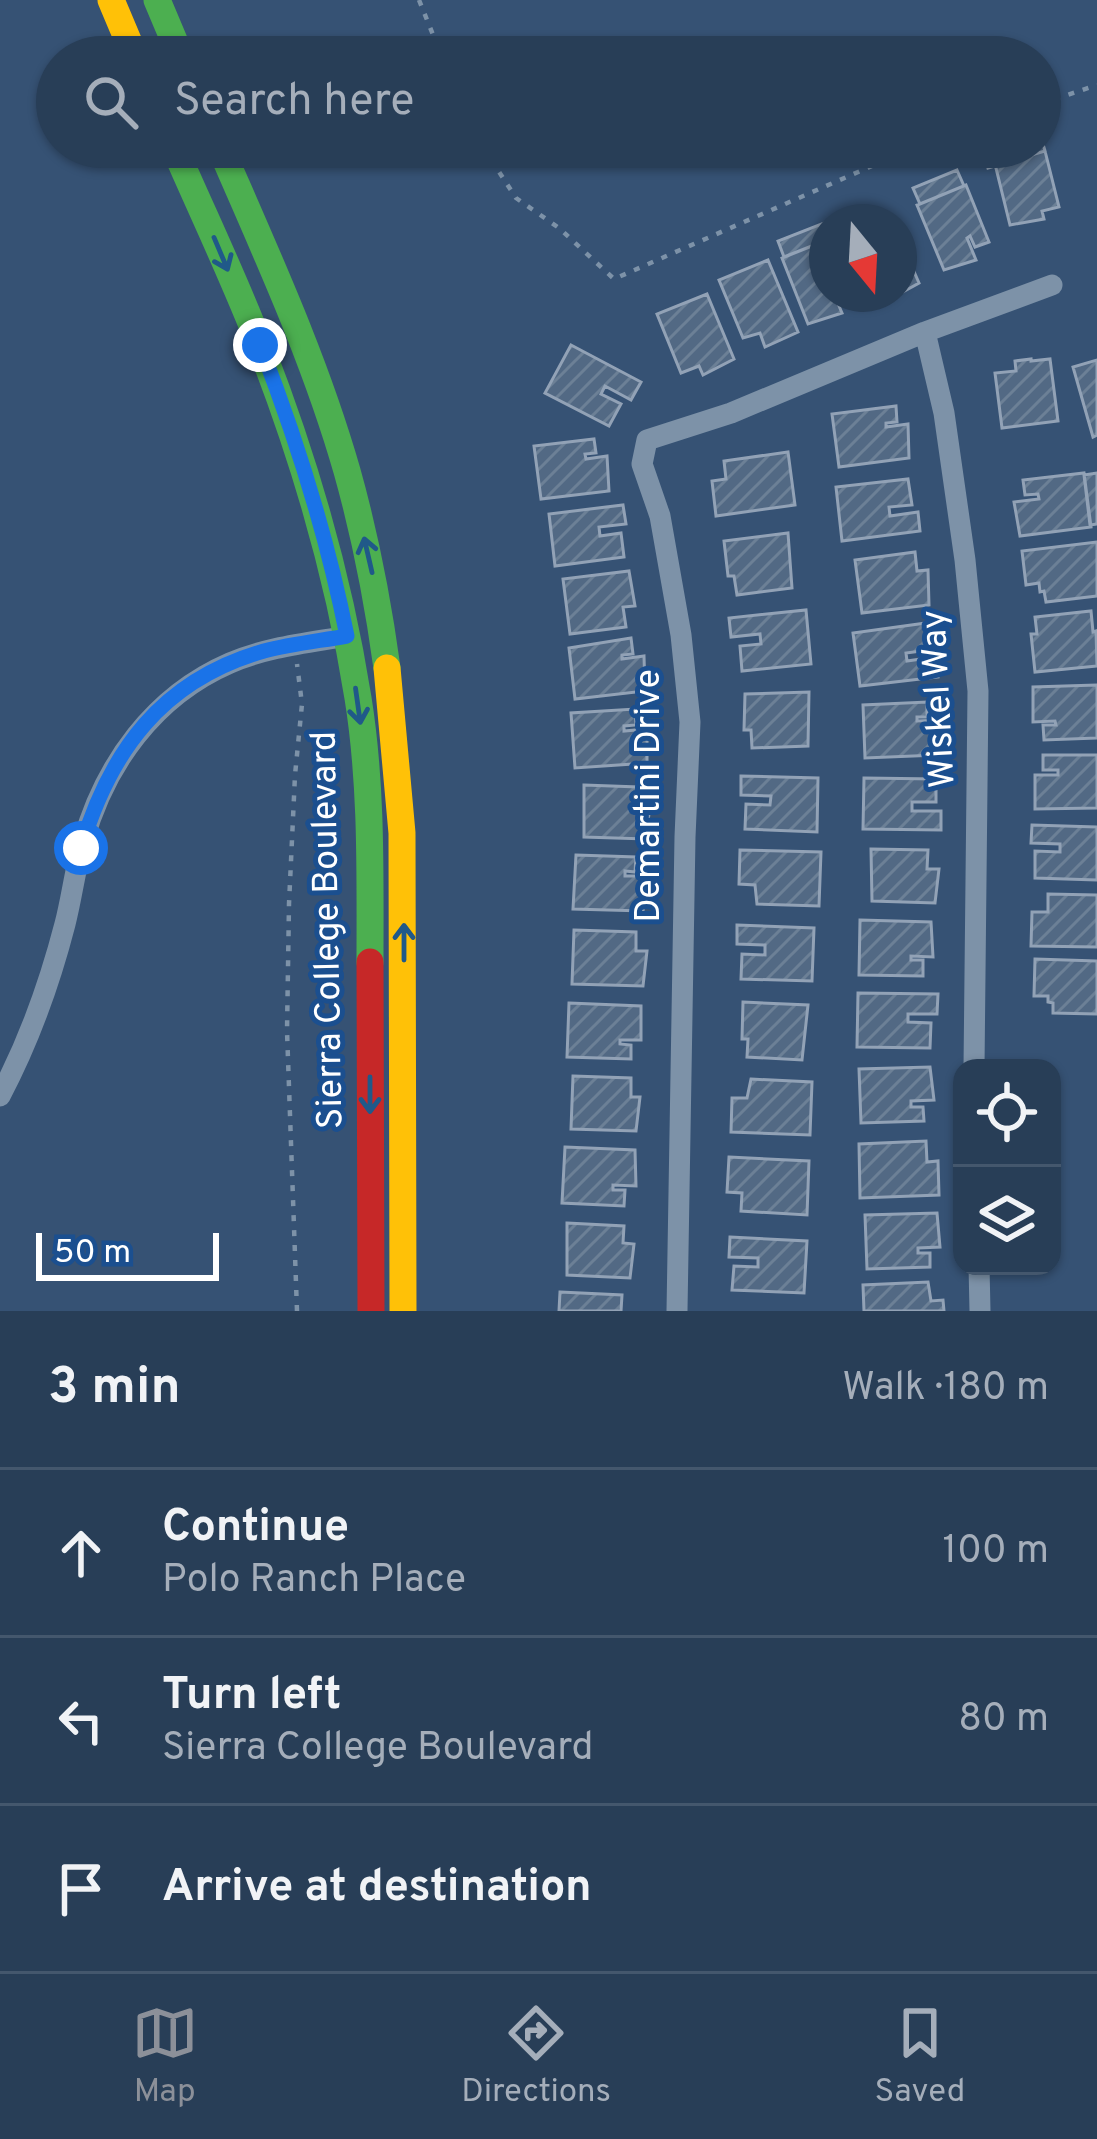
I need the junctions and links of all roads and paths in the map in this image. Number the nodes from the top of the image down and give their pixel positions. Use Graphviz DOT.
graph roads {
  1 [pos="111,0"];
  2 [pos="157,0"];
  3 [pos="419,0"];
  4 [pos="126,36"];
  5 [pos="172,36"];
  6 [pos="434,36"];
  7 [pos="1097,85"];
  8 [pos="1061,97"];
  9 [pos="183,168"];
  10 [pos="229,168"];
  11 [pos="497,168"];
  12 [pos="863,168"];
  13 [pos="1052,285"];
  14 [pos="925,332"];
  15 [pos="347,636"];
  16 [pos="294,644"];
  17 [pos="974,1059"];
  18 [pos="0,1096"];
  19 [pos="979,1275"];
  20 [pos="297,1311"];
  21 [pos="370,1311"];
  22 [pos="403,1311"];
  23 [pos="677,1311"];
  24 [pos="980,1311"];
  1 -- 4 [label="main road"];
  2 -- 5 [label="main road"];
  3 -- 6 [label="path"];
  7 -- 8 [label="path"];
  9 -- 15 [label="main road, Sierra College Boulevard, one-way"];
  22 -- 10 [label="main road, Sierra College Boulevard, one-way"];
  11 -- 12 [label="path"];
  13 -- 14 [label="street"];
  14 -- 17 [label="street, Wiskel Way"];
  14 -- 23 [label="street, Demartini Drive"];
  15 -- 16 [label="street"];
  15 -- 21 [label="main road, Sierra College Boulevard, one-way"];
  16 -- 18 [label="street"];
  16 -- 20 [label="path"];
  19 -- 24 [label="street"];
}
